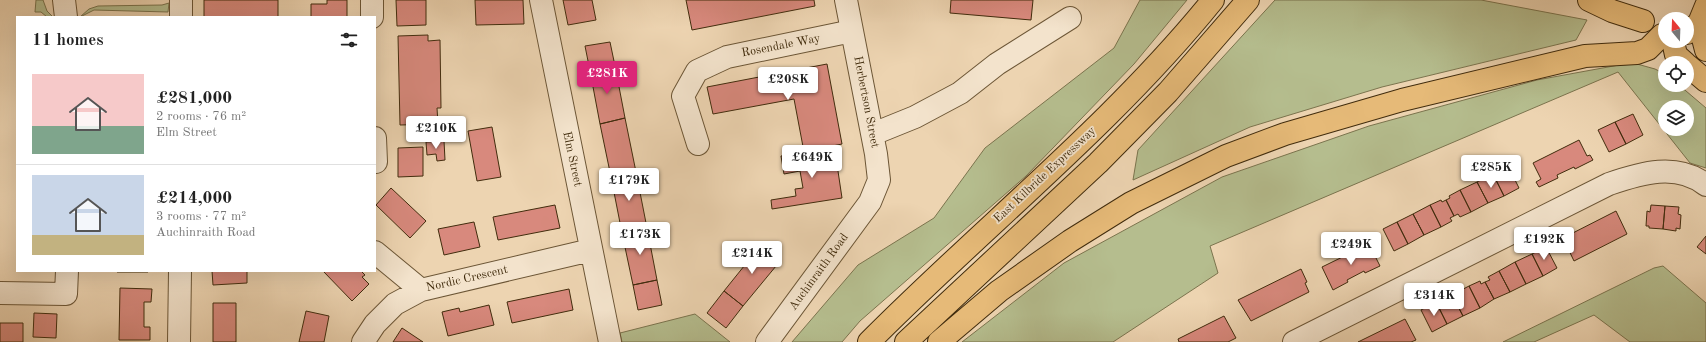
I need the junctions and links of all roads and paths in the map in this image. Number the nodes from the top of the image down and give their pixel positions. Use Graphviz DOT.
graph roads {
  1 [pos="372,0"];
  2 [pos="541,0"];
  3 [pos="846,0"];
  4 [pos="1213,0"];
  5 [pos="1248,0"];
  6 [pos="1589,0"];
  7 [pos="1638,0"];
  8 [pos="372,16"];
  9 [pos="1701,17"];
  10 [pos="1070,18"];
  11 [pos="1643,21"];
  12 [pos="852,31"];
  13 [pos="1658,33"];
  14 [pos="1658,43"];
  15 [pos="1706,50"];
  16 [pos="1694,71"];
  17 [pos="1706,81"];
  18 [pos="873,134"];
  19 [pos="698,144"];
  20 [pos="1706,185"];
  21 [pos="870,202"];
  22 [pos="591,250"];
  23 [pos="376,253"];
  24 [pos="67,272"];
  25 [pos="180,272"];
  26 [pos="421,290"];
  27 [pos="0,294"];
  28 [pos="179,342"];
  29 [pos="364,342"];
  30 [pos="610,342"];
  31 [pos="767,342"];
  32 [pos="869,342"];
  33 [pos="906,342"];
  34 [pos="939,342"];
  35 [pos="1294,342"];
  1 -- 8 [label="street"];
  2 -- 22 [label="street, Elm Street"];
  3 -- 12 [label="street, Herbertson Street"];
  4 -- 32 [label="main road, East Kilbride Expressway"];
  5 -- 33 [label="main road"];
  6 -- 11 [label="main road"];
  7 -- 11 [label="main road"];
  9 -- 15 [label="main road"];
  10 -- 18 [label="street"];
  11 -- 13 [label="main road"];
  12 -- 18 [label="street, Herbertson Street"];
  12 -- 19 [label="street, Rosendale Way"];
  14 -- 34 [label="main road"];
  16 -- 17 [label="main road"];
  18 -- 21 [label="street, Herbertson Street"];
  20 -- 35 [label="street"];
  21 -- 31 [label="street, Auchinraith Road"];
  22 -- 26 [label="street, Nordic Crescent"];
  22 -- 30 [label="street, Elm Street"];
  23 -- 26 [label="street"];
  24 -- 27 [label="street"];
  25 -- 28 [label="street"];
  26 -- 29 [label="street, Nordic Crescent"];
}
